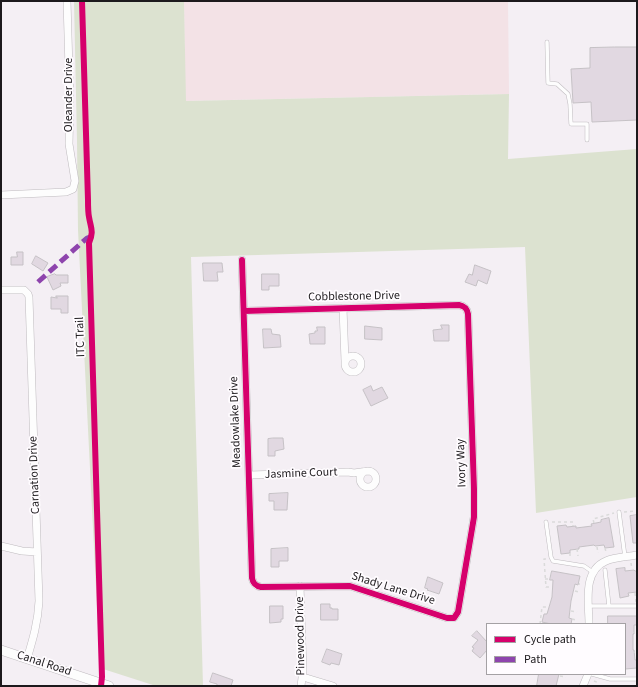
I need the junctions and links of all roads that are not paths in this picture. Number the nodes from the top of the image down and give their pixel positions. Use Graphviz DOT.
graph roads {
  1 [pos="67,1"];
  2 [pos="547,42"];
  3 [pos="587,140"];
  4 [pos="1,195"];
  5 [pos="242,260"];
  6 [pos="1,290"];
  7 [pos="464,307"];
  8 [pos="343,308"];
  9 [pos="244,311"];
  10 [pos="346,350"];
  11 [pos="354,356"];
  12 [pos="345,361"];
  13 [pos="368,471"];
  14 [pos="354,473"];
  15 [pos="249,475"];
  16 [pos="360,481"];
  17 [pos="619,512"];
  18 [pos="548,522"];
  19 [pos="1,546"];
  20 [pos="37,552"];
  21 [pos="637,555"];
  22 [pos="625,557"];
  23 [pos="605,570"];
  24 [pos="594,572"];
  25 [pos="254,584"];
  26 [pos="300,586"];
  27 [pos="636,604"];
  28 [pos="589,606"];
  29 [pos="609,606"];
  30 [pos="454,618"];
  31 [pos="589,623"];
  32 [pos="1,650"];
  33 [pos="27,659"];
  34 [pos="588,675"];
  35 [pos="596,675"];
  36 [pos="303,677"];
  37 [pos="637,679"];
  38 [pos="93,684"];
  39 [pos="109,686"];
  40 [pos="301,686"];
  41 [pos="333,686"];
  42 [pos="583,686"];
  1 -- 4 [label="street, Oleander Drive"];
  2 -- 3 [label="lane"];
  5 -- 9 [label="street, Meadowlake Drive"];
  6 -- 20 [label="street, Carnation Drive"];
  7 -- 8 [label="street, Cobblestone Drive"];
  7 -- 30 [label="street, Ivory Way"];
  8 -- 9 [label="street, Cobblestone Drive"];
  8 -- 10 [label="street"];
  9 -- 15 [label="street, Meadowlake Drive"];
  10 -- 11 [label="street"];
  10 -- 12 [label="street"];
  11 -- 12 [label="street"];
  11 -- 12 [label="street"];
  13 -- 14 [label="street, Jasmine Court"];
  13 -- 16 [label="street"];
  13 -- 16 [label="street"];
  14 -- 15 [label="street, Jasmine Court"];
  14 -- 16 [label="street, Jasmine Court"];
  15 -- 25 [label="street, Meadowlake Drive"];
  17 -- 22 [label="lane"];
  18 -- 24 [label="lane"];
  19 -- 20 [label="street"];
  20 -- 33 [label="street, Carnation Drive"];
  21 -- 22 [label="street"];
  22 -- 24 [label="street"];
  23 -- 29 [label="lane"];
  24 -- 28 [label="street"];
  25 -- 26 [label="street, Shady Lane Drive"];
  26 -- 30 [label="street, Shady Lane Drive"];
  26 -- 36 [label="street, Pinewood Drive"];
  27 -- 29 [label="lane"];
  28 -- 29 [label="lane"];
  28 -- 31 [label="street"];
  32 -- 33 [label="street, Canal Road"];
  33 -- 38 [label="street, Canal Road"];
  34 -- 42 [label="street"];
  35 -- 37 [label="lane"];
  36 -- 40 [label="street, Pinewood Drive"];
  36 -- 41 [label="street"];
  38 -- 39 [label="street, Canal Road"];
}
